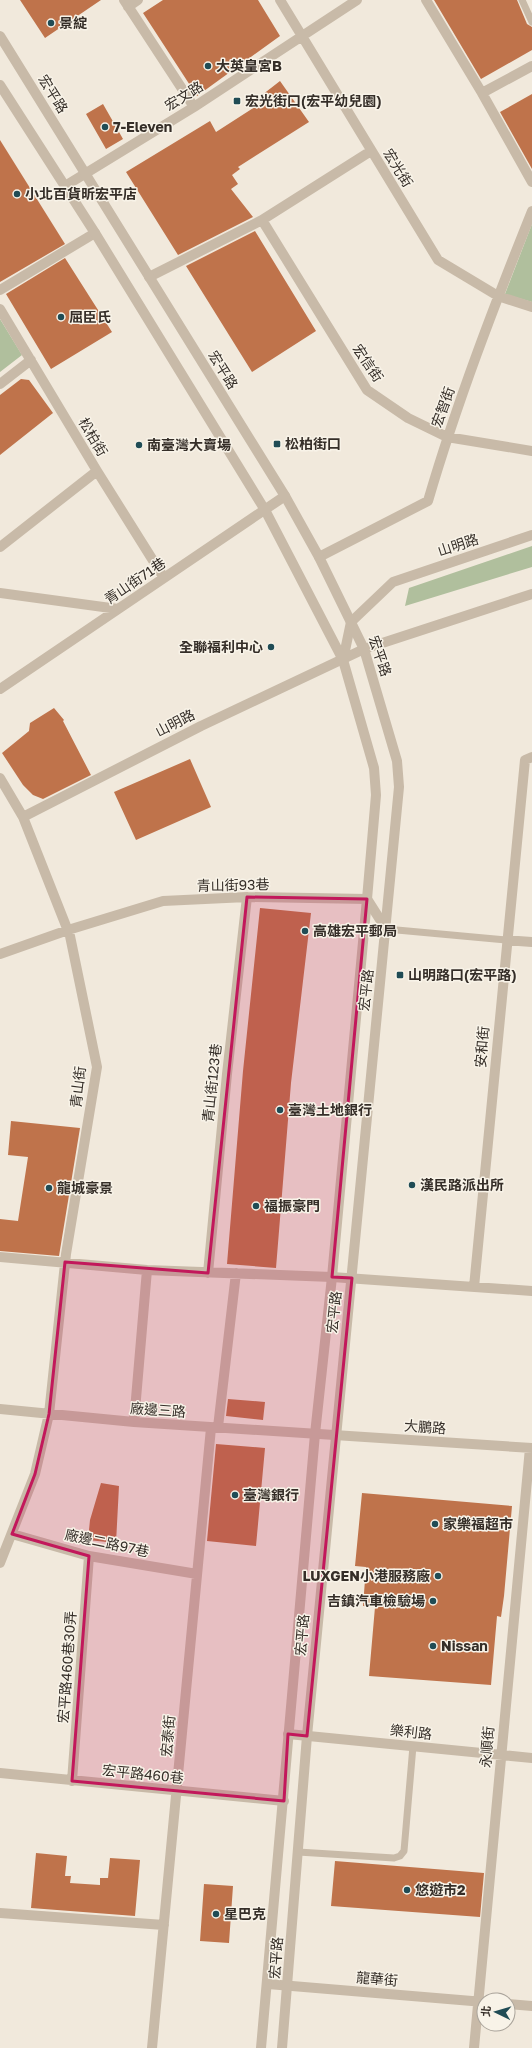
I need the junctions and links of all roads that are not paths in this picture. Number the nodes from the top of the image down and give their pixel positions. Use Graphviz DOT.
graph roads {
  1 [pos="138,0"];
  2 [pos="280,0"];
  3 [pos="357,0"];
  4 [pos="426,0"];
  5 [pos="522,0"];
  6 [pos="126,3"];
  7 [pos="532,22"];
  8 [pos="0,36"];
  9 [pos="303,36"];
  10 [pos="532,66"];
  11 [pos="0,86"];
  12 [pos="482,93"];
  13 [pos="194,107"];
  14 [pos="372,151"];
  15 [pos="86,173"];
  16 [pos="532,182"];
  17 [pos="65,186"];
  18 [pos="532,211"];
  19 [pos="262,220"];
  20 [pos="95,233"];
  21 [pos="149,277"];
  22 [pos="0,290"];
  23 [pos="498,296"];
  24 [pos="532,307"];
  25 [pos="0,309"];
  26 [pos="31,360"];
  27 [pos="0,384"];
  28 [pos="447,437"];
  29 [pos="532,451"];
  30 [pos="97,471"];
  31 [pos="285,496"];
  32 [pos="265,510"];
  33 [pos="532,535"];
  34 [pos="0,547"];
  35 [pos="319,557"];
  36 [pos="164,578"];
  37 [pos="0,593"];
  38 [pos="532,594"];
  39 [pos="118,609"];
  40 [pos="351,622"];
  41 [pos="364,649"];
  42 [pos="343,660"];
  43 [pos="0,689"];
  44 [pos="532,757"];
  45 [pos="0,778"];
  46 [pos="23,817"];
  47 [pos="247,897"];
  48 [pos="367,899"];
  49 [pos="386,929"];
  50 [pos="68,930"];
  51 [pos="506,940"];
  52 [pos="532,942"];
  53 [pos="0,954"];
  54 [pos="0,1257"];
  55 [pos="65,1262"];
  56 [pos="147,1270"];
  57 [pos="208,1273"];
  58 [pos="236,1273"];
  59 [pos="332,1277"];
  60 [pos="352,1278"];
  61 [pos="474,1287"];
  62 [pos="532,1291"];
  63 [pos="0,1409"];
  64 [pos="49,1414"];
  65 [pos="134,1422"];
  66 [pos="214,1427"];
  67 [pos="315,1434"];
  68 [pos="335,1435"];
  69 [pos="531,1448"];
  70 [pos="12,1534"];
  71 [pos="89,1556"];
  72 [pos="0,1563"];
  73 [pos="197,1574"];
  74 [pos="288,1734"];
  75 [pos="307,1736"];
  76 [pos="413,1746"];
  77 [pos="500,1755"];
  78 [pos="532,1758"];
  79 [pos="0,1773"];
  80 [pos="72,1781"];
  81 [pos="176,1791"];
  82 [pos="284,1802"];
  83 [pos="298,1852"];
  84 [pos="0,1913"];
  85 [pos="164,1925"];
  86 [pos="268,1984"];
  87 [pos="288,1985"];
  88 [pos="482,1992"];
  89 [pos="476,2001"];
  90 [pos="516,2005"];
  91 [pos="532,2006"];
  92 [pos="476,2032"];
  93 [pos="152,2048"];
  94 [pos="261,2048"];
  95 [pos="282,2048"];
  96 [pos="474,2048"];
  1 -- 6 [label="street"];
  2 -- 9 [label="street, 宏光街"];
  3 -- 9 [label="street, 宏文路"];
  4 -- 12 [label="street"];
  5 -- 7 [label="lane"];
  6 -- 13 [label="street"];
  8 -- 15 [label="street, 宏平路"];
  9 -- 13 [label="street, 宏文路"];
  9 -- 14 [label="street, 宏光街"];
  10 -- 12 [label="street"];
  11 -- 17 [label="street, 宏平路"];
  12 -- 16 [label="street"];
  13 -- 15 [label="street, 宏文路"];
  14 -- 19 [label="street"];
  14 -- 23 [label="street, 宏光街"];
  15 -- 17 [label="street, 宏文路"];
  15 -- 21 [label="street, 宏平路"];
  17 -- 20 [label="street, 宏平路"];
  18 -- 23 [label="street, 宏智街"];
  19 -- 21 [label="street"];
  19 -- 28 [label="street, 宏信街"];
  20 -- 22 [label="street"];
  20 -- 32 [label="street, 宏平路"];
  21 -- 31 [label="street, 宏平路"];
  23 -- 24 [label="street, 宏光街"];
  23 -- 28 [label="street, 宏智街"];
  25 -- 26 [label="street, 松柏街"];
  26 -- 27 [label="street"];
  26 -- 30 [label="street, 松柏街"];
  28 -- 29 [label="street, 宏信街"];
  28 -- 35 [label="street, 宏智街"];
  30 -- 34 [label="street"];
  30 -- 36 [label="street, 松柏街"];
  31 -- 32 [label="street, 青山街71巷"];
  31 -- 35 [label="street, 宏平路"];
  32 -- 36 [label="street, 青山街71巷"];
  32 -- 42 [label="street, 宏平路"];
  33 -- 40 [label="street, 山明路"];
  35 -- 40 [label="street, 宏平路"];
  36 -- 39 [label="street, 青山街71巷"];
  37 -- 39 [label="street"];
  38 -- 41 [label="street, 山明路"];
  39 -- 43 [label="street, 青山街71巷"];
  40 -- 41 [label="street, 宏平路"];
  40 -- 42 [label="street"];
  41 -- 42 [label="street, 山明路"];
  41 -- 49 [label="street, 宏平路"];
  42 -- 46 [label="street, 山明路"];
  42 -- 48 [label="street, 宏平路"];
  44 -- 51 [label="street, 安和街"];
  45 -- 46 [label="street, 青山街"];
  46 -- 50 [label="street, 青山街"];
  47 -- 48 [label="street, 青山街93巷"];
  47 -- 50 [label="street, 青山街93巷"];
  47 -- 57 [label="street, 青山街123巷"];
  48 -- 49 [label="street"];
  48 -- 59 [label="street, 宏平路"];
  49 -- 51 [label="lane"];
  49 -- 60 [label="street, 宏平路"];
  50 -- 53 [label="street, 青山街93巷"];
  50 -- 55 [label="street, 青山街"];
  51 -- 52 [label="street"];
  51 -- 61 [label="street, 安和街"];
  54 -- 55 [label="street"];
  55 -- 56 [label="street"];
  55 -- 64 [label="street, 青山街"];
  56 -- 57 [label="street"];
  56 -- 65 [label="street"];
  57 -- 58 [label="street"];
  58 -- 59 [label="street"];
  58 -- 66 [label="street, 宏泰街"];
  59 -- 60 [label="street"];
  59 -- 67 [label="street, 宏平路"];
  60 -- 61 [label="street"];
  60 -- 68 [label="street, 宏平路"];
  61 -- 62 [label="street"];
  63 -- 64 [label="street, 廠邊三路"];
  64 -- 65 [label="street, 廠邊三路"];
  64 -- 70 [label="street, 青山街"];
  65 -- 66 [label="street, 廠邊三路"];
  66 -- 67 [label="street, 廠邊三路"];
  66 -- 73 [label="street, 宏泰街"];
  67 -- 68 [label="street, 大鵬路"];
  67 -- 74 [label="street, 宏平路"];
  68 -- 69 [label="street, 大鵬路"];
  68 -- 75 [label="street, 宏平路"];
  69 -- 77 [label="street, 永順街"];
  70 -- 71 [label="street, 廠邊二路97巷"];
  70 -- 72 [label="street, 青山街"];
  71 -- 73 [label="street, 廠邊二路97巷"];
  71 -- 80 [label="street, 宏平路460巷30弄"];
  73 -- 81 [label="street, 宏泰街"];
  74 -- 75 [label="street, 樂利路"];
  74 -- 82 [label="street, 宏平路"];
  75 -- 76 [label="street, 樂利路"];
  75 -- 83 [label="street, 宏平路"];
  76 -- 77 [label="street, 樂利路"];
  76 -- 83 [label="lane"];
  77 -- 78 [label="street, 樂利路"];
  77 -- 88 [label="street, 永順街"];
  79 -- 80 [label="street, 宏平路460巷"];
  80 -- 81 [label="street, 宏平路460巷"];
  81 -- 82 [label="street, 宏平路460巷"];
  81 -- 85 [label="street, 宏泰街"];
  82 -- 86 [label="street, 宏平路"];
  83 -- 87 [label="street, 宏平路"];
  84 -- 85 [label="street"];
  85 -- 93 [label="street, 宏泰街"];
  86 -- 87 [label="street, 龍華街"];
  86 -- 94 [label="street, 宏平路"];
  87 -- 89 [label="street, 龍華街"];
  87 -- 95 [label="street, 宏平路"];
  90 -- 91 [label="street"];
  92 -- 96 [label="street, 永順街"];
}
